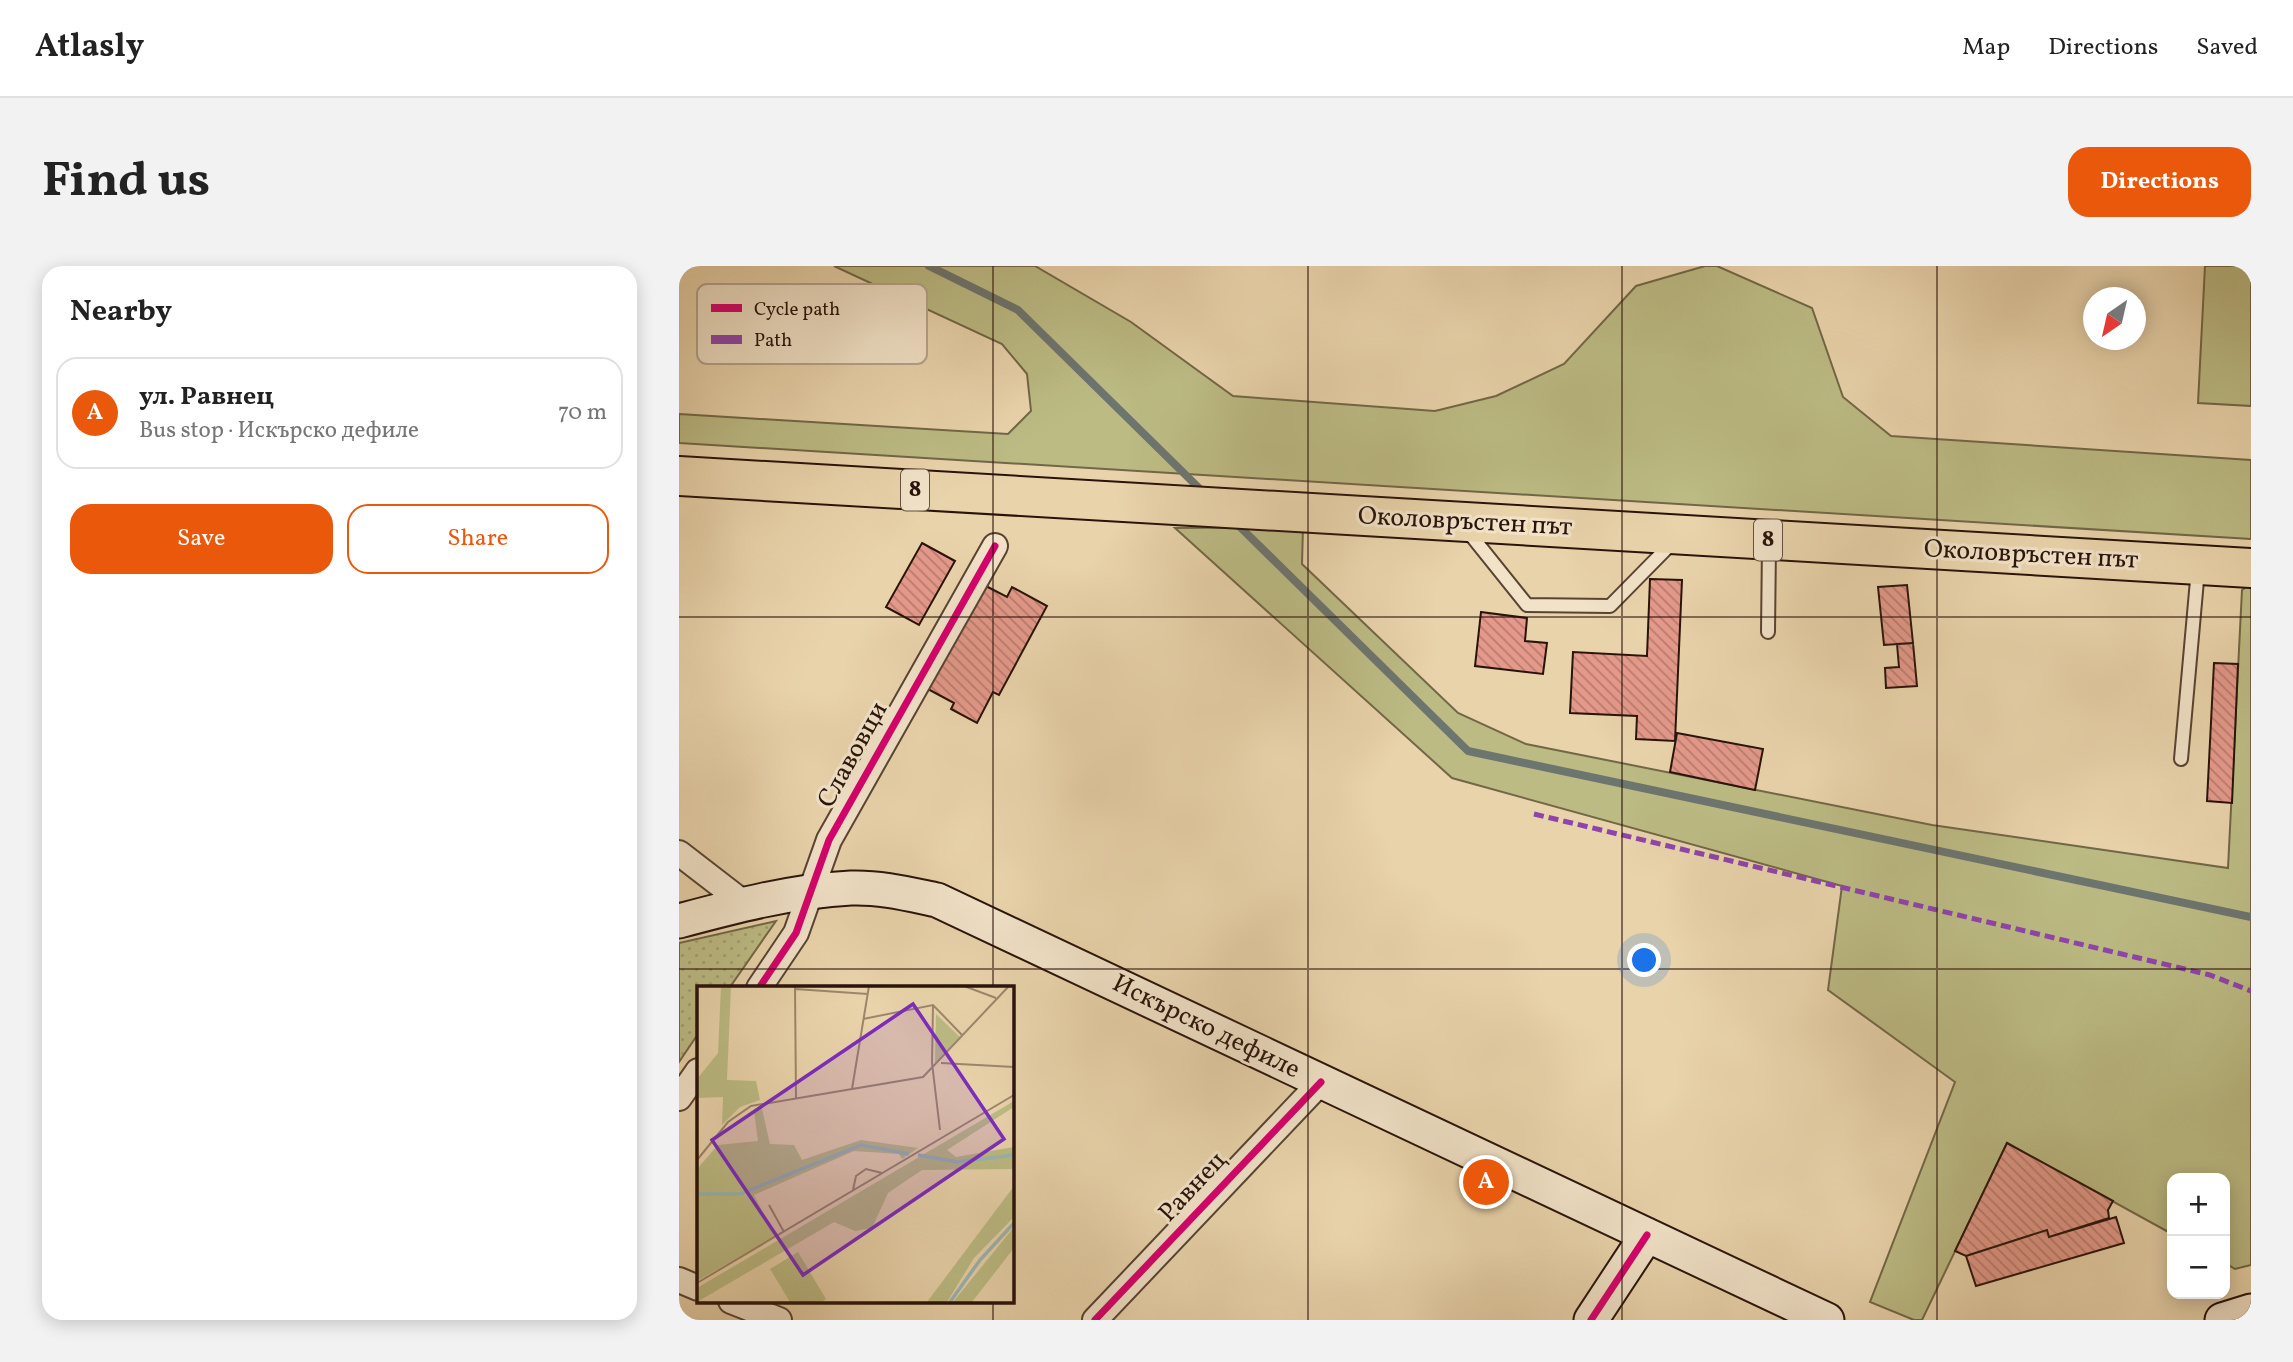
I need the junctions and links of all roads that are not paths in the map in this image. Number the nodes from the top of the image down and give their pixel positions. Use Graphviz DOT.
graph roads {
  1 [pos="679,476"];
  2 [pos="1460,522"];
  3 [pos="1680,535"];
  4 [pos="1770,540"];
  5 [pos="995,546"];
  6 [pos="2198,565"];
  7 [pos="2251,568"];
  8 [pos="1769,632"];
  9 [pos="2181,759"];
  10 [pos="679,853"];
  11 [pos="812,892"];
  12 [pos="745,904"];
  13 [pos="679,921"];
  14 [pos="760,986"];
  15 [pos="697,1072"];
  16 [pos="1321,1082"];
  17 [pos="679,1098"];
  18 [pos="1647,1235"];
  19 [pos="679,1280"];
  20 [pos="697,1288"];
  21 [pos="734,1302"];
  22 [pos="2251,1311"];
  23 [pos="779,1320"];
  24 [pos="1095,1320"];
  25 [pos="1591,1320"];
  26 [pos="1827,1320"];
  27 [pos="2222,1320"];
  1 -- 2 [label="main road, Околовръстен път / 8"];
  2 -- 3 [label="main road, Околовръстен път / 8"];
  2 -- 3 [label="lane"];
  3 -- 4 [label="main road, Околовръстен път / 8"];
  4 -- 6 [label="main road, Околовръстен път / 8"];
  4 -- 8 [label="lane"];
  5 -- 11 [label="street, Славовци"];
  6 -- 7 [label="main road, Околовръстен път / 8"];
  6 -- 9 [label="lane"];
  10 -- 12 [label="street"];
  11 -- 12 [label="main road, Искърско дефиле"];
  11 -- 14 [label="street, Славовци"];
  11 -- 16 [label="main road, Искърско дефиле"];
  12 -- 13 [label="main road, Искърско дефиле"];
  15 -- 17 [label="street"];
  16 -- 18 [label="main road, Искърско дефиле"];
  16 -- 24 [label="street, Равнец"];
  18 -- 25 [label="main road"];
  18 -- 26 [label="main road, Искърско дефиле"];
  19 -- 20 [label="street"];
  21 -- 23 [label="street"];
  22 -- 27 [label="main road"];
}
